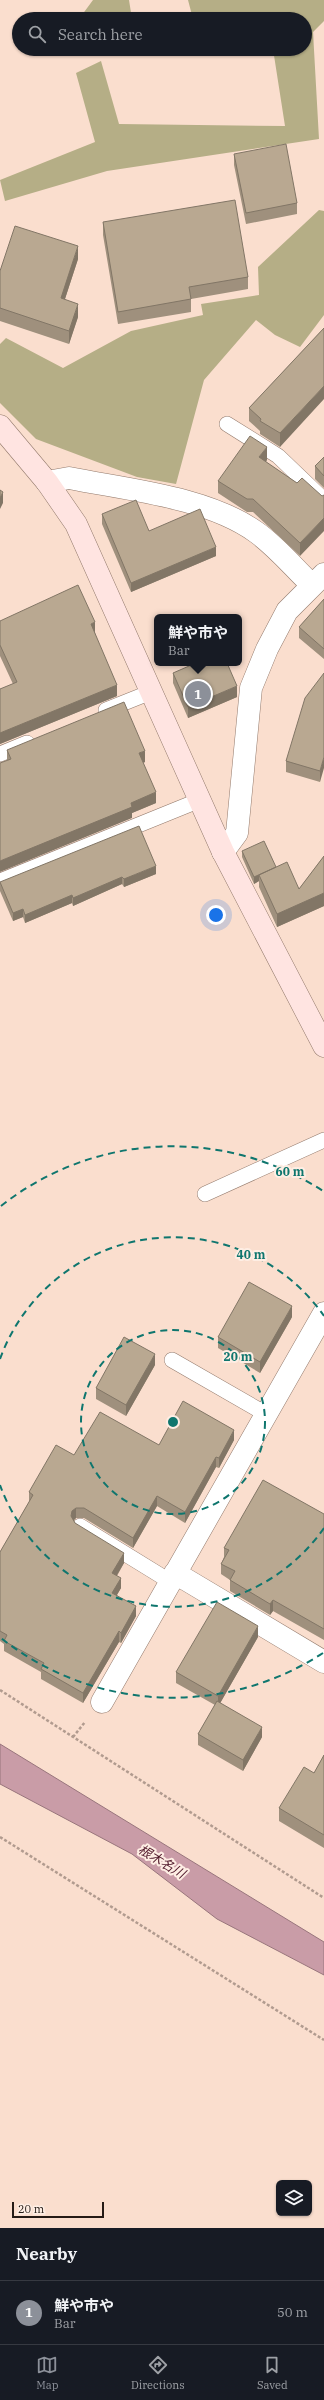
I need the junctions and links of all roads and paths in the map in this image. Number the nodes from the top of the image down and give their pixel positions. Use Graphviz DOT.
graph roads {
  1 [pos="227,424"];
  2 [pos="0,426"];
  3 [pos="47,482"];
  4 [pos="324,500"];
  5 [pos="318,579"];
  6 [pos="152,692"];
  7 [pos="94,716"];
  8 [pos="43,736"];
  9 [pos="0,754"];
  10 [pos="200,800"];
  11 [pos="224,852"];
  12 [pos="0,881"];
  13 [pos="324,1046"];
  14 [pos="324,1140"];
  15 [pos="205,1194"];
  16 [pos="324,1313"];
  17 [pos="172,1360"];
  18 [pos="266,1414"];
  19 [pos="80,1526"];
  20 [pos="173,1577"];
  21 [pos="324,1662"];
  22 [pos="0,1690"];
  23 [pos="102,1702"];
  24 [pos="0,1837"];
  25 [pos="324,1898"];
  26 [pos="324,2040"];
  1 -- 4 [label="lane"];
  2 -- 3 [label="street"];
  3 -- 5 [label="street"];
  3 -- 6 [label="street"];
  5 -- 11 [label="street"];
  6 -- 7 [label="lane"];
  6 -- 10 [label="street"];
  8 -- 9 [label="lane"];
  10 -- 11 [label="street"];
  10 -- 12 [label="lane"];
  11 -- 13 [label="street"];
  14 -- 15 [label="lane"];
  16 -- 18 [label="street"];
  17 -- 18 [label="lane"];
  18 -- 20 [label="street"];
  19 -- 20 [label="lane"];
  20 -- 21 [label="street"];
  20 -- 23 [label="street"];
  22 -- 25 [label="path"];
  24 -- 26 [label="path"];
}
